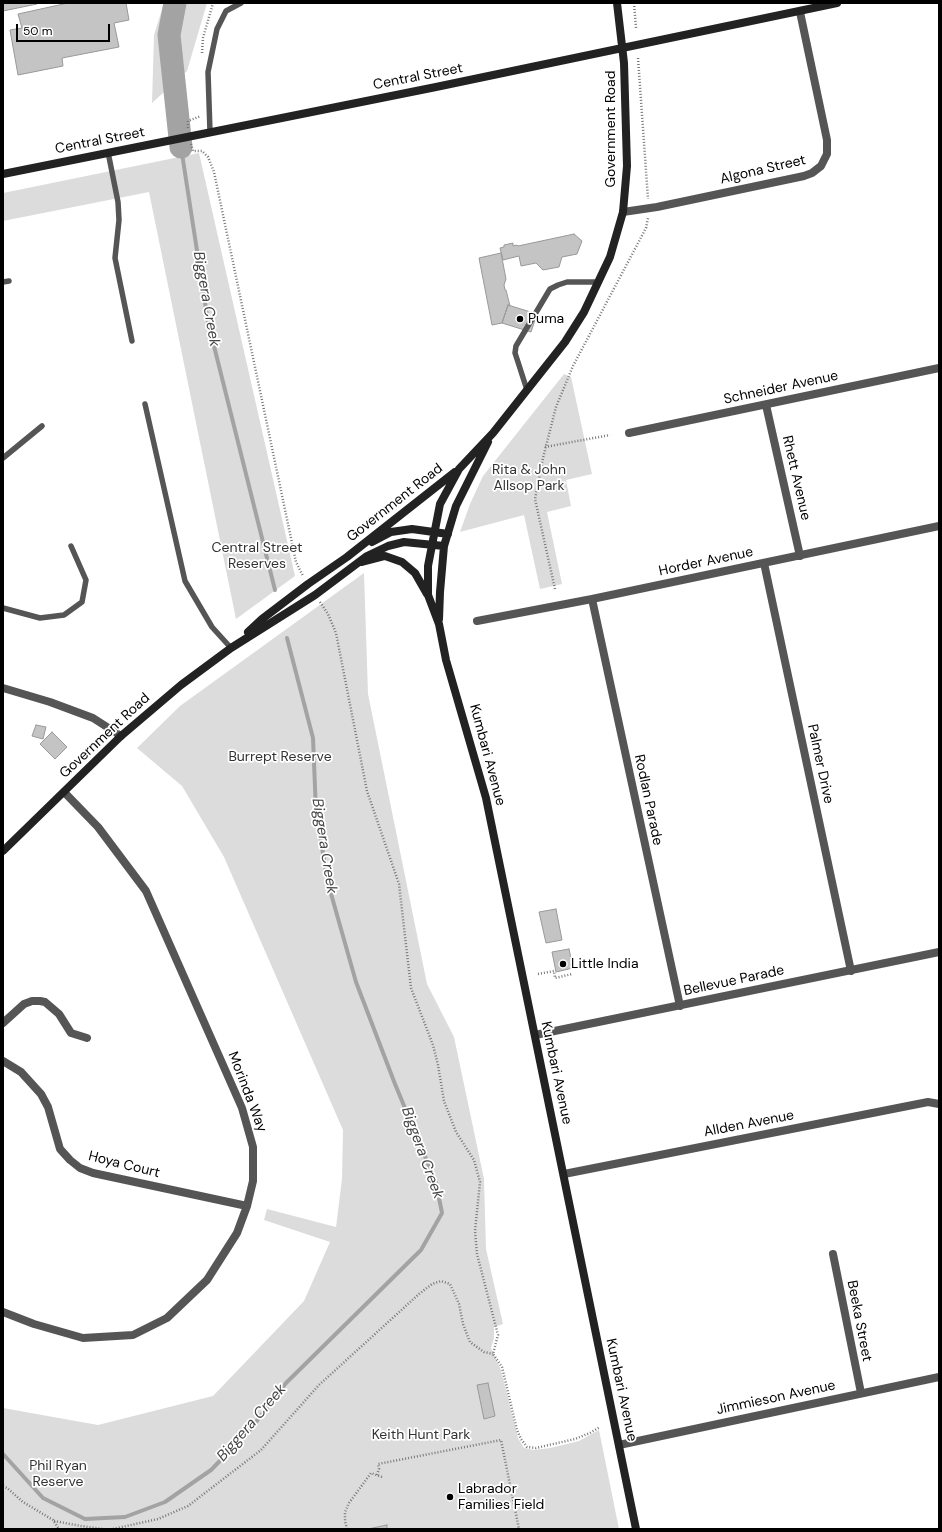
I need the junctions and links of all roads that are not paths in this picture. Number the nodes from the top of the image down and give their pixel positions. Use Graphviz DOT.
graph roads {
  1 [pos="241,3"];
  2 [pos="617,3"];
  3 [pos="837,3"];
  4 [pos="800,12"];
  5 [pos="623,47"];
  6 [pos="210,132"];
  7 [pos="108,152"];
  8 [pos="3,174"];
  9 [pos="623,212"];
  10 [pos="599,282"];
  11 [pos="132,341"];
  12 [pos="939,368"];
  13 [pos="528,390"];
  14 [pos="145,404"];
  15 [pos="766,405"];
  16 [pos="42,426"];
  17 [pos="493,433"];
  18 [pos="629,433"];
  19 [pos="3,458"];
  20 [pos="459,469"];
  21 [pos="939,526"];
  22 [pos="434,532"];
  23 [pos="448,534"];
  24 [pos="431,544"];
  25 [pos="70,546"];
  26 [pos="444,546"];
  27 [pos="347,556"];
  28 [pos="800,556"];
  29 [pos="764,563"];
  30 [pos="353,567"];
  31 [pos="428,594"];
  32 [pos="592,600"];
  33 [pos="3,608"];
  34 [pos="478,621"];
  35 [pos="439,624"];
  36 [pos="231,648"];
  37 [pos="3,688"];
  38 [pos="121,736"];
  39 [pos="64,792"];
  40 [pos="3,850"];
  41 [pos="939,952"];
  42 [pos="850,971"];
  43 [pos="680,1006"];
  44 [pos="3,1023"];
  45 [pos="535,1035"];
  46 [pos="87,1038"];
  47 [pos="3,1061"];
  48 [pos="939,1104"];
  49 [pos="564,1174"];
  50 [pos="247,1206"];
  51 [pos="833,1254"];
  52 [pos="3,1312"];
  53 [pos="939,1377"];
  54 [pos="861,1393"];
  55 [pos="619,1445"];
  56 [pos="636,1529"];
  1 -- 6 [label="lane"];
  2 -- 5 [label="main road, Government Road"];
  3 -- 4 [label="main road, Central Street"];
  4 -- 5 [label="main road, Central Street"];
  4 -- 9 [label="street, Algona Street"];
  5 -- 6 [label="main road, Central Street"];
  5 -- 9 [label="main road, Government Road"];
  6 -- 7 [label="main road, Central Street"];
  7 -- 8 [label="main road, Central Street"];
  7 -- 11 [label="lane"];
  9 -- 10 [label="main road, Government Road"];
  10 -- 13 [label="main road, Government Road"];
  10 -- 13 [label="lane"];
  12 -- 15 [label="street, Schneider Avenue"];
  13 -- 17 [label="main road, Government Road"];
  14 -- 36 [label="lane"];
  15 -- 18 [label="street, Schneider Avenue"];
  15 -- 28 [label="street, Rhett Avenue"];
  16 -- 19 [label="lane"];
  17 -- 20 [label="main road, Government Road"];
  17 -- 23 [label="main road, Government Road"];
  20 -- 22 [label="main road, Government Road"];
  20 -- 27 [label="main road, Government Road"];
  21 -- 28 [label="street, Horder Avenue"];
  22 -- 23 [label="main road, Government Road"];
  22 -- 24 [label="main road, Government Road"];
  22 -- 27 [label="main road, Government Road"];
  23 -- 26 [label="main road, Government Road"];
  24 -- 26 [label="main road, Government Road"];
  24 -- 30 [label="main road, Government Road"];
  24 -- 31 [label="main road, Kumbari Avenue"];
  25 -- 33 [label="lane"];
  26 -- 35 [label="main road, Kumbari Avenue"];
  27 -- 36 [label="main road, Government Road"];
  28 -- 29 [label="street, Horder Avenue"];
  29 -- 32 [label="street, Horder Avenue"];
  29 -- 42 [label="street, Palmer Drive"];
  30 -- 31 [label="main road, Government Road"];
  30 -- 36 [label="main road, Government Road"];
  31 -- 35 [label="main road, Kumbari Avenue"];
  32 -- 34 [label="street, Horder Avenue"];
  32 -- 43 [label="street, Rodlan Parade"];
  35 -- 45 [label="main road, Kumbari Avenue"];
  36 -- 38 [label="main road, Government Road"];
  37 -- 38 [label="street"];
  38 -- 39 [label="main road, Government Road"];
  39 -- 40 [label="main road, Government Road"];
  39 -- 50 [label="street, Morinda Way"];
  41 -- 42 [label="street, Bellevue Parade"];
  42 -- 43 [label="street, Bellevue Parade"];
  43 -- 45 [label="street, Bellevue Parade"];
  44 -- 46 [label="street"];
  45 -- 49 [label="main road, Kumbari Avenue"];
  47 -- 50 [label="street, Hoya Court"];
  48 -- 49 [label="street, Allden Avenue"];
  49 -- 55 [label="main road, Kumbari Avenue"];
  50 -- 52 [label="street, Morinda Way"];
  51 -- 54 [label="street, Beeka Street"];
  53 -- 54 [label="street, Jimmieson Avenue"];
  54 -- 55 [label="street, Jimmieson Avenue"];
  55 -- 56 [label="main road, Kumbari Avenue"];
}
